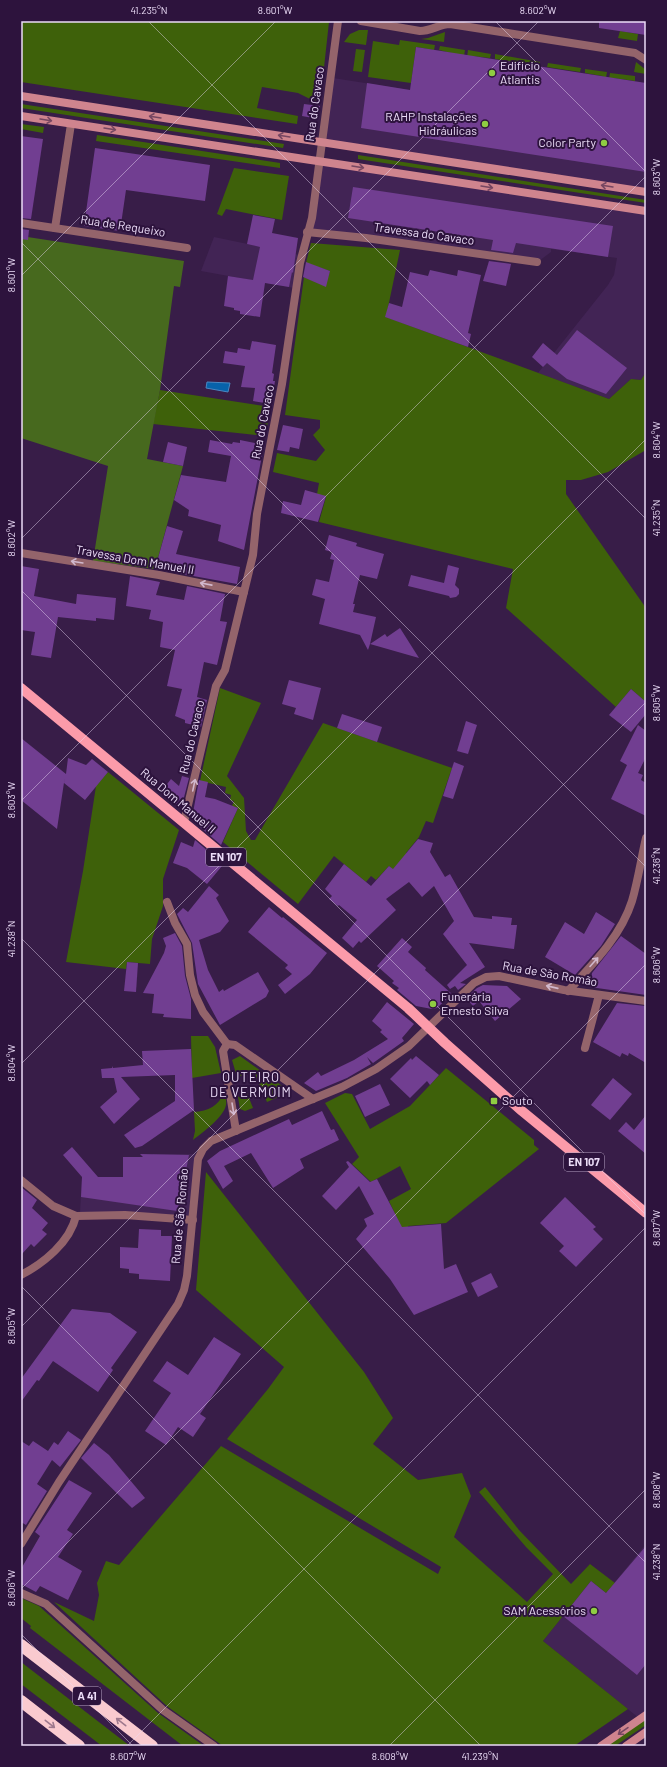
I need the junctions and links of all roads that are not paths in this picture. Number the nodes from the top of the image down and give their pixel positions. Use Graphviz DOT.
graph roads {
  1 [pos="338,21"];
  2 [pos="361,21"];
  3 [pos="646,60"];
  4 [pos="21,96"];
  5 [pos="21,116"];
  6 [pos="71,124"];
  7 [pos="322,142"];
  8 [pos="320,162"];
  9 [pos="646,192"];
  10 [pos="646,211"];
  11 [pos="21,223"];
  12 [pos="55,228"];
  13 [pos="307,232"];
  14 [pos="187,248"];
  15 [pos="536,262"];
  16 [pos="21,553"];
  17 [pos="244,592"];
  18 [pos="21,688"];
  19 [pos="184,822"];
  20 [pos="646,838"];
  21 [pos="167,902"];
  22 [pos="568,990"];
  23 [pos="599,995"];
  24 [pos="646,1001"];
  25 [pos="429,1027"];
  26 [pos="227,1044"];
  27 [pos="585,1048"];
  28 [pos="313,1099"];
  29 [pos="236,1131"];
  30 [pos="21,1180"];
  31 [pos="646,1213"];
  32 [pos="76,1216"];
  33 [pos="193,1220"];
  34 [pos="21,1275"];
  35 [pos="21,1544"];
  36 [pos="21,1593"];
  37 [pos="21,1645"];
  38 [pos="21,1701"];
  39 [pos="646,1715"];
  40 [pos="646,1732"];
  41 [pos="79,1746"];
  42 [pos="152,1746"];
  43 [pos="214,1746"];
  44 [pos="601,1746"];
  45 [pos="626,1746"];
  1 -- 7 [label="street, Rua do Cavaco"];
  2 -- 3 [label="street"];
  7 -- 4 [label="main road, one-way"];
  5 -- 6 [label="main road, one-way"];
  6 -- 8 [label="main road, one-way"];
  6 -- 12 [label="street"];
  7 -- 8 [label="street, Rua do Cavaco"];
  9 -- 7 [label="main road, one-way"];
  8 -- 10 [label="main road, one-way"];
  8 -- 13 [label="street, Rua do Cavaco"];
  11 -- 12 [label="street, Rua de Requeixo"];
  12 -- 14 [label="street, Rua de Requeixo"];
  13 -- 15 [label="street, Travessa do Cavaco"];
  13 -- 17 [label="street, Rua do Cavaco"];
  17 -- 16 [label="street, Travessa Dom Manuel II, one-way"];
  19 -- 17 [label="street, Rua do Cavaco, one-way"];
  18 -- 19 [label="main road, Rua Dom Manuel II / EN 107"];
  19 -- 25 [label="main road, Rua Dom Manuel II / EN 107"];
  22 -- 20 [label="street, one-way"];
  21 -- 26 [label="street"];
  22 -- 23 [label="street, Rua de São Romão"];
  22 -- 25 [label="street, Rua de São Romão, one-way"];
  23 -- 24 [label="street, Rua de São Romão"];
  23 -- 27 [label="street"];
  25 -- 28 [label="street, Rua de São Romão"];
  25 -- 31 [label="main road, EN 107"];
  26 -- 28 [label="street"];
  26 -- 29 [label="street, one-way"];
  28 -- 29 [label="street, Rua de São Romão"];
  29 -- 33 [label="street, Rua de São Romão"];
  30 -- 32 [label="street"];
  32 -- 33 [label="street"];
  32 -- 34 [label="street"];
  33 -- 35 [label="street, Rua de São Romão"];
  36 -- 43 [label="street"];
  42 -- 37 [label="highway, A 41, one-way"];
  38 -- 41 [label="highway, one-way"];
  39 -- 44 [label="main road, one-way"];
  40 -- 45 [label="main road"];
}
